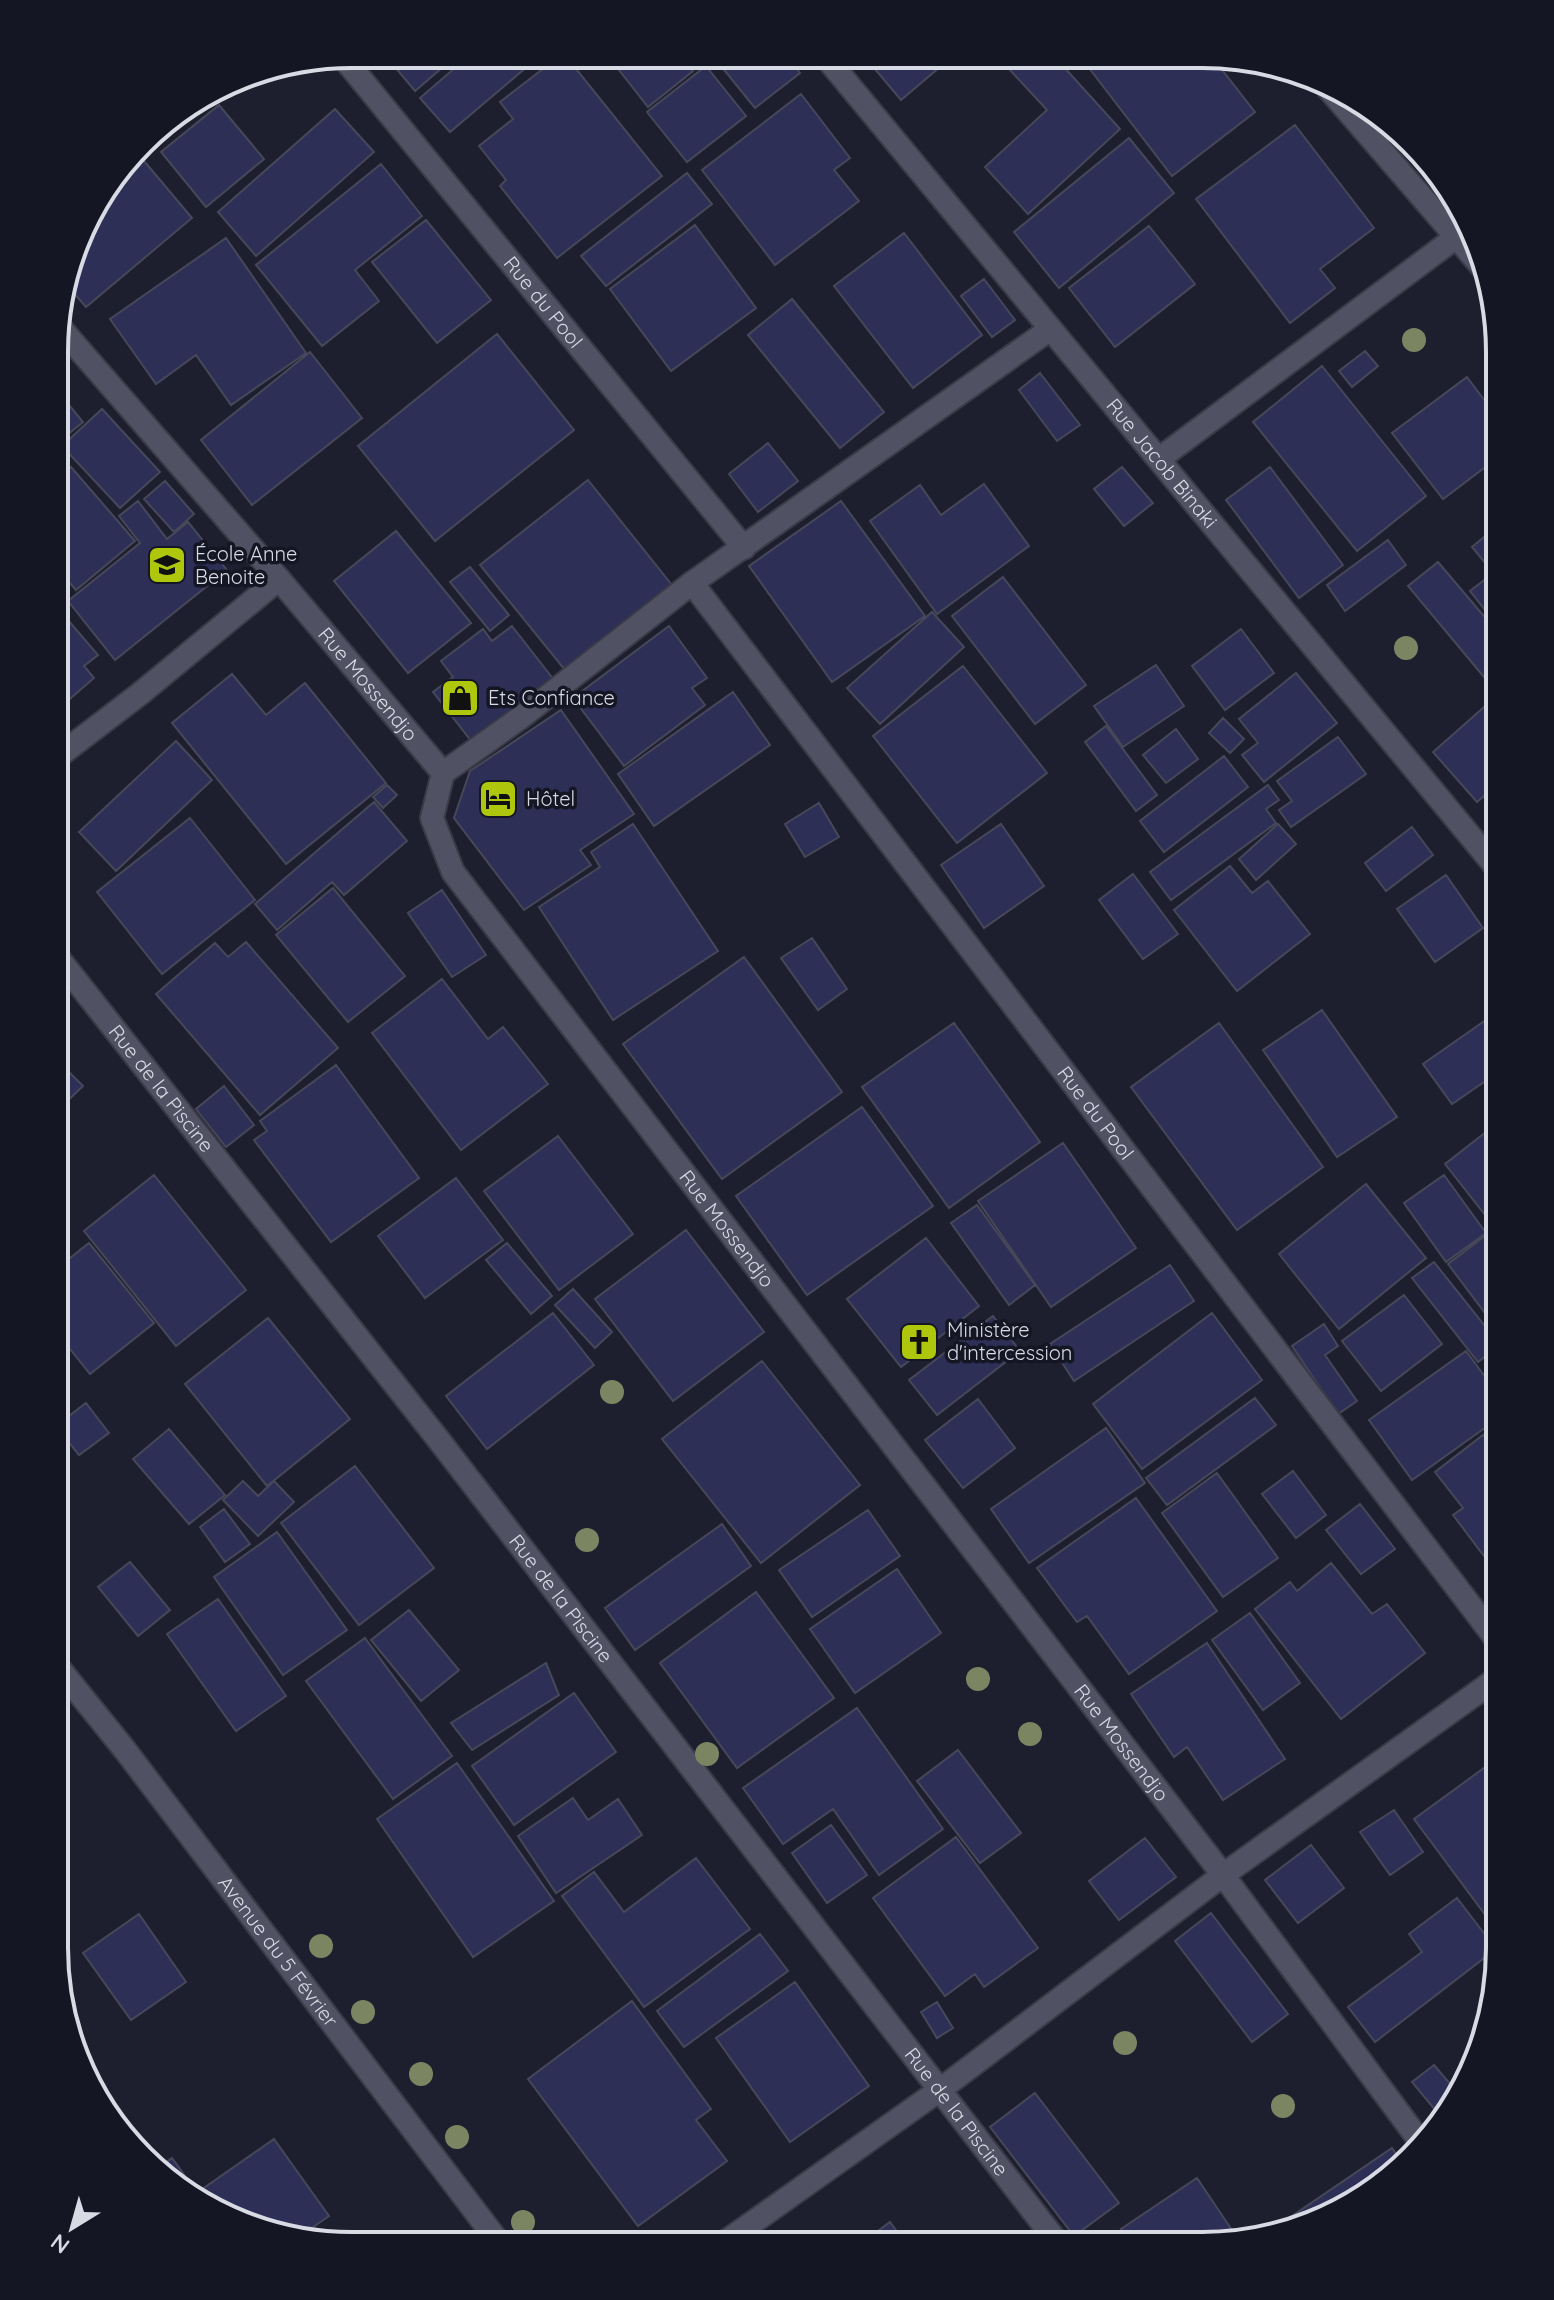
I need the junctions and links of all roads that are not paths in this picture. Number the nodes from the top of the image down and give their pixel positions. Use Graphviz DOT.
graph roads {
  1 [pos="835,68"];
  2 [pos="353,69"];
  3 [pos="1348,108"];
  4 [pos="1454,220"];
  5 [pos="1460,234"];
  6 [pos="1049,330"];
  7 [pos="69,338"];
  8 [pos="1159,459"];
  9 [pos="744,548"];
  10 [pos="279,579"];
  11 [pos="692,583"];
  12 [pos="68,749"];
  13 [pos="443,773"];
  14 [pos="1486,855"];
  15 [pos="68,970"];
  16 [pos="1486,1626"];
  17 [pos="68,1679"];
  18 [pos="1486,1686"];
  19 [pos="1223,1875"];
  20 [pos="941,2089"];
  21 [pos="1416,2135"];
  22 [pos="491,2232"];
  23 [pos="739,2232"];
  24 [pos="1049,2232"];
  1 -- 6 [label="street, Rue Jacob Binaki"];
  2 -- 9 [label="street, Rue du Pool"];
  3 -- 4 [label="street"];
  5 -- 8 [label="street"];
  6 -- 8 [label="street, Rue Jacob Binaki"];
  6 -- 9 [label="street"];
  7 -- 10 [label="street, Rue Mossendjo"];
  8 -- 14 [label="street, Rue Jacob Binaki"];
  9 -- 11 [label="street"];
  10 -- 12 [label="street"];
  10 -- 13 [label="street, Rue Mossendjo"];
  11 -- 13 [label="street"];
  11 -- 16 [label="street, Rue du Pool"];
  13 -- 19 [label="street, Rue Mossendjo"];
  15 -- 20 [label="street, Rue de la Piscine"];
  17 -- 22 [label="street, Avenue du 5 Février"];
  18 -- 19 [label="street"];
  19 -- 20 [label="street"];
  19 -- 21 [label="street, Rue Mossendjo"];
  20 -- 23 [label="street"];
  20 -- 24 [label="street, Rue de la Piscine"];
}
